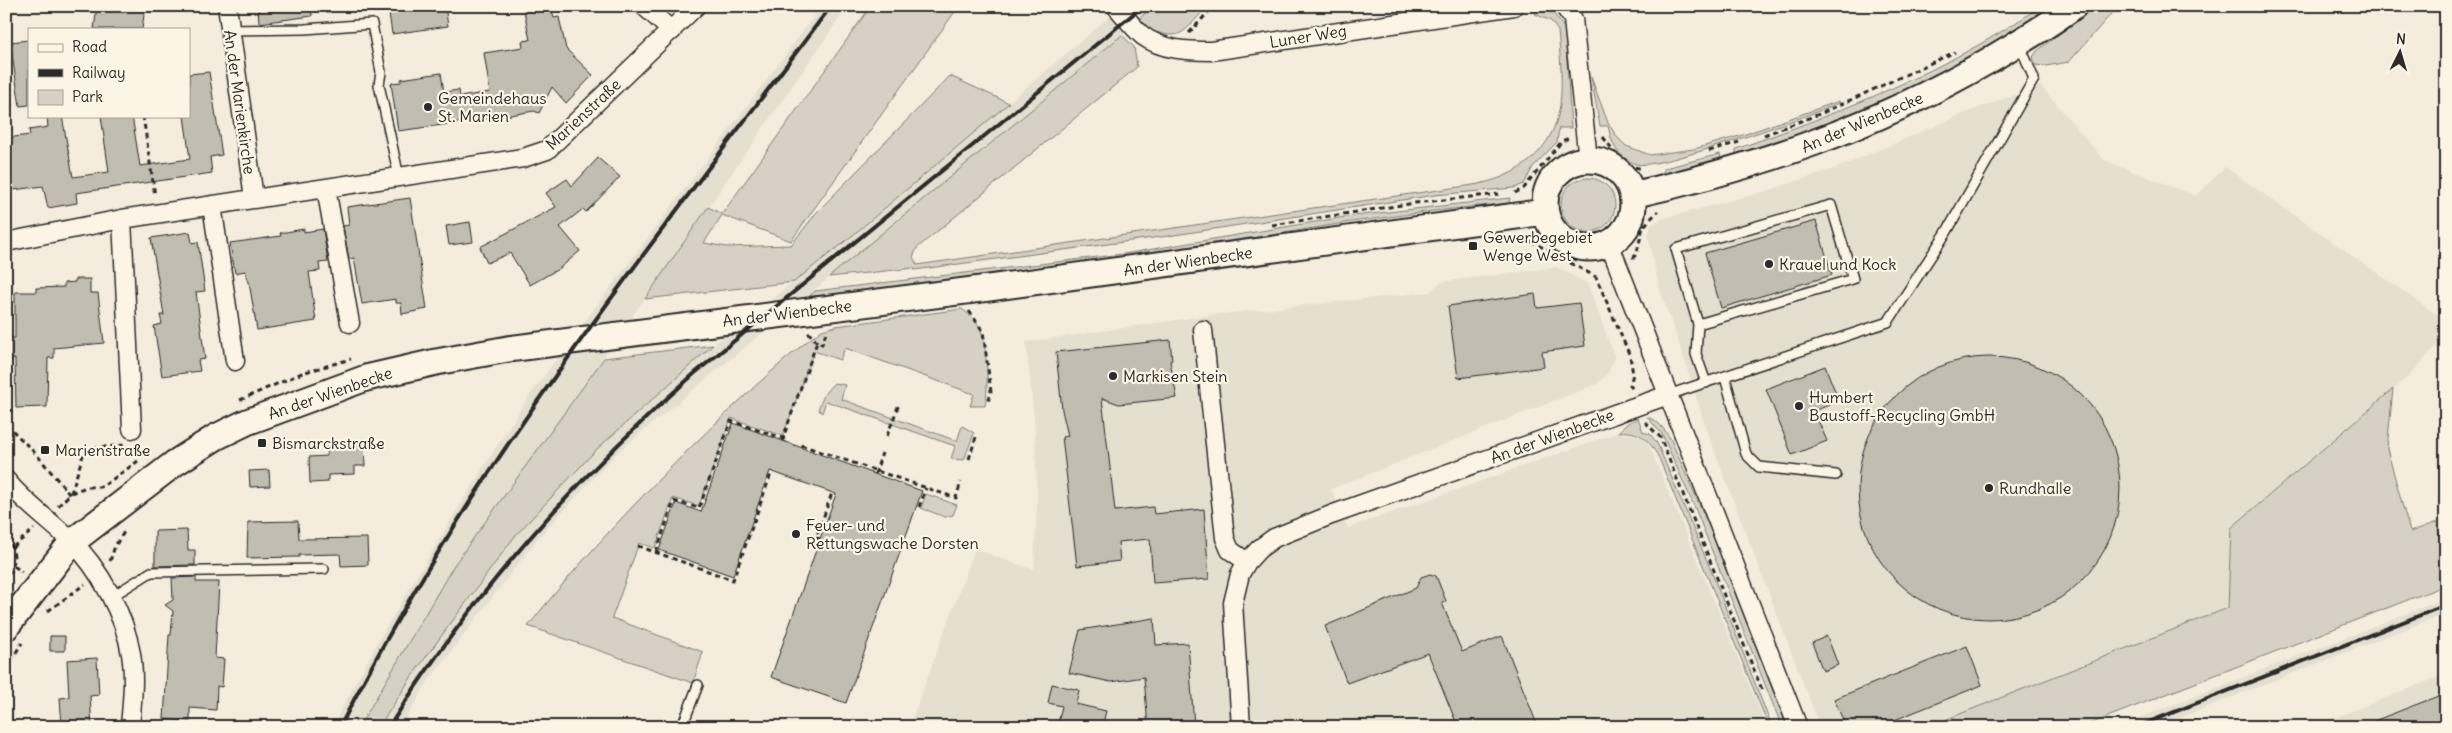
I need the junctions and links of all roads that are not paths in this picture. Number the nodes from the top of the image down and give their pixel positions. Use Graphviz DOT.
graph roads {
  1 [pos="227,6"];
  2 [pos="644,6"];
  3 [pos="696,6"];
  4 [pos="1116,6"];
  5 [pos="1514,6"];
  6 [pos="1564,6"];
  7 [pos="2074,6"];
  8 [pos="230,30"];
  9 [pos="672,31"];
  10 [pos="2019,43"];
  11 [pos="1588,160"];
  12 [pos="399,177"];
  13 [pos="326,188"];
  14 [pos="1632,195"];
  15 [pos="254,198"];
  16 [pos="212,205"];
  17 [pos="1545,212"];
  18 [pos="122,219"];
  19 [pos="6,242"];
  20 [pos="1609,243"];
  21 [pos="350,323"];
  22 [pos="1698,324"];
  23 [pos="1203,330"];
  24 [pos="235,361"];
  25 [pos="1725,376"];
  26 [pos="1706,383"];
  27 [pos="1668,395"];
  28 [pos="132,430"];
  29 [pos="1836,475"];
  30 [pos="6,480"];
  31 [pos="72,542"];
  32 [pos="1247,562"];
  33 [pos="324,570"];
  34 [pos="111,598"];
  35 [pos="6,626"];
  36 [pos="698,685"];
  37 [pos="130,727"];
  38 [pos="682,727"];
  39 [pos="1240,727"];
  40 [pos="1798,727"];
  1 -- 8 [label="street, An der Marienkirche"];
  2 -- 9 [label="street"];
  3 -- 9 [label="street, Marienstraße"];
  4 -- 5 [label="street, Luner Weg"];
  6 -- 11 [label="street"];
  7 -- 10 [label="street, An der Wienbecke"];
  8 -- 12 [label="lane"];
  8 -- 15 [label="street, An der Marienkirche"];
  9 -- 12 [label="street, Marienstraße"];
  10 -- 14 [label="street, An der Wienbecke"];
  10 -- 25 [label="lane"];
  11 -- 14 [label="street"];
  11 -- 17 [label="street"];
  12 -- 13 [label="street, Marienstraße"];
  13 -- 15 [label="street, Marienstraße"];
  13 -- 21 [label="street"];
  14 -- 20 [label="street"];
  15 -- 16 [label="street, Marienstraße"];
  16 -- 18 [label="street, Marienstraße"];
  16 -- 24 [label="street"];
  17 -- 20 [label="street"];
  17 -- 31 [label="street, An der Wienbecke"];
  18 -- 19 [label="street, Marienstraße"];
  18 -- 28 [label="street"];
  20 -- 27 [label="street"];
  22 -- 22 [label="lane"];
  22 -- 26 [label="lane"];
  23 -- 32 [label="street"];
  25 -- 26 [label="lane"];
  25 -- 29 [label="lane"];
  26 -- 27 [label="lane"];
  27 -- 32 [label="street, An der Wienbecke"];
  27 -- 40 [label="street"];
  30 -- 31 [label="street"];
  31 -- 34 [label="street"];
  31 -- 35 [label="street"];
  32 -- 39 [label="street, An der Wienbecke"];
  33 -- 34 [label="lane"];
  34 -- 37 [label="street"];
  36 -- 38 [label="lane"];
}
